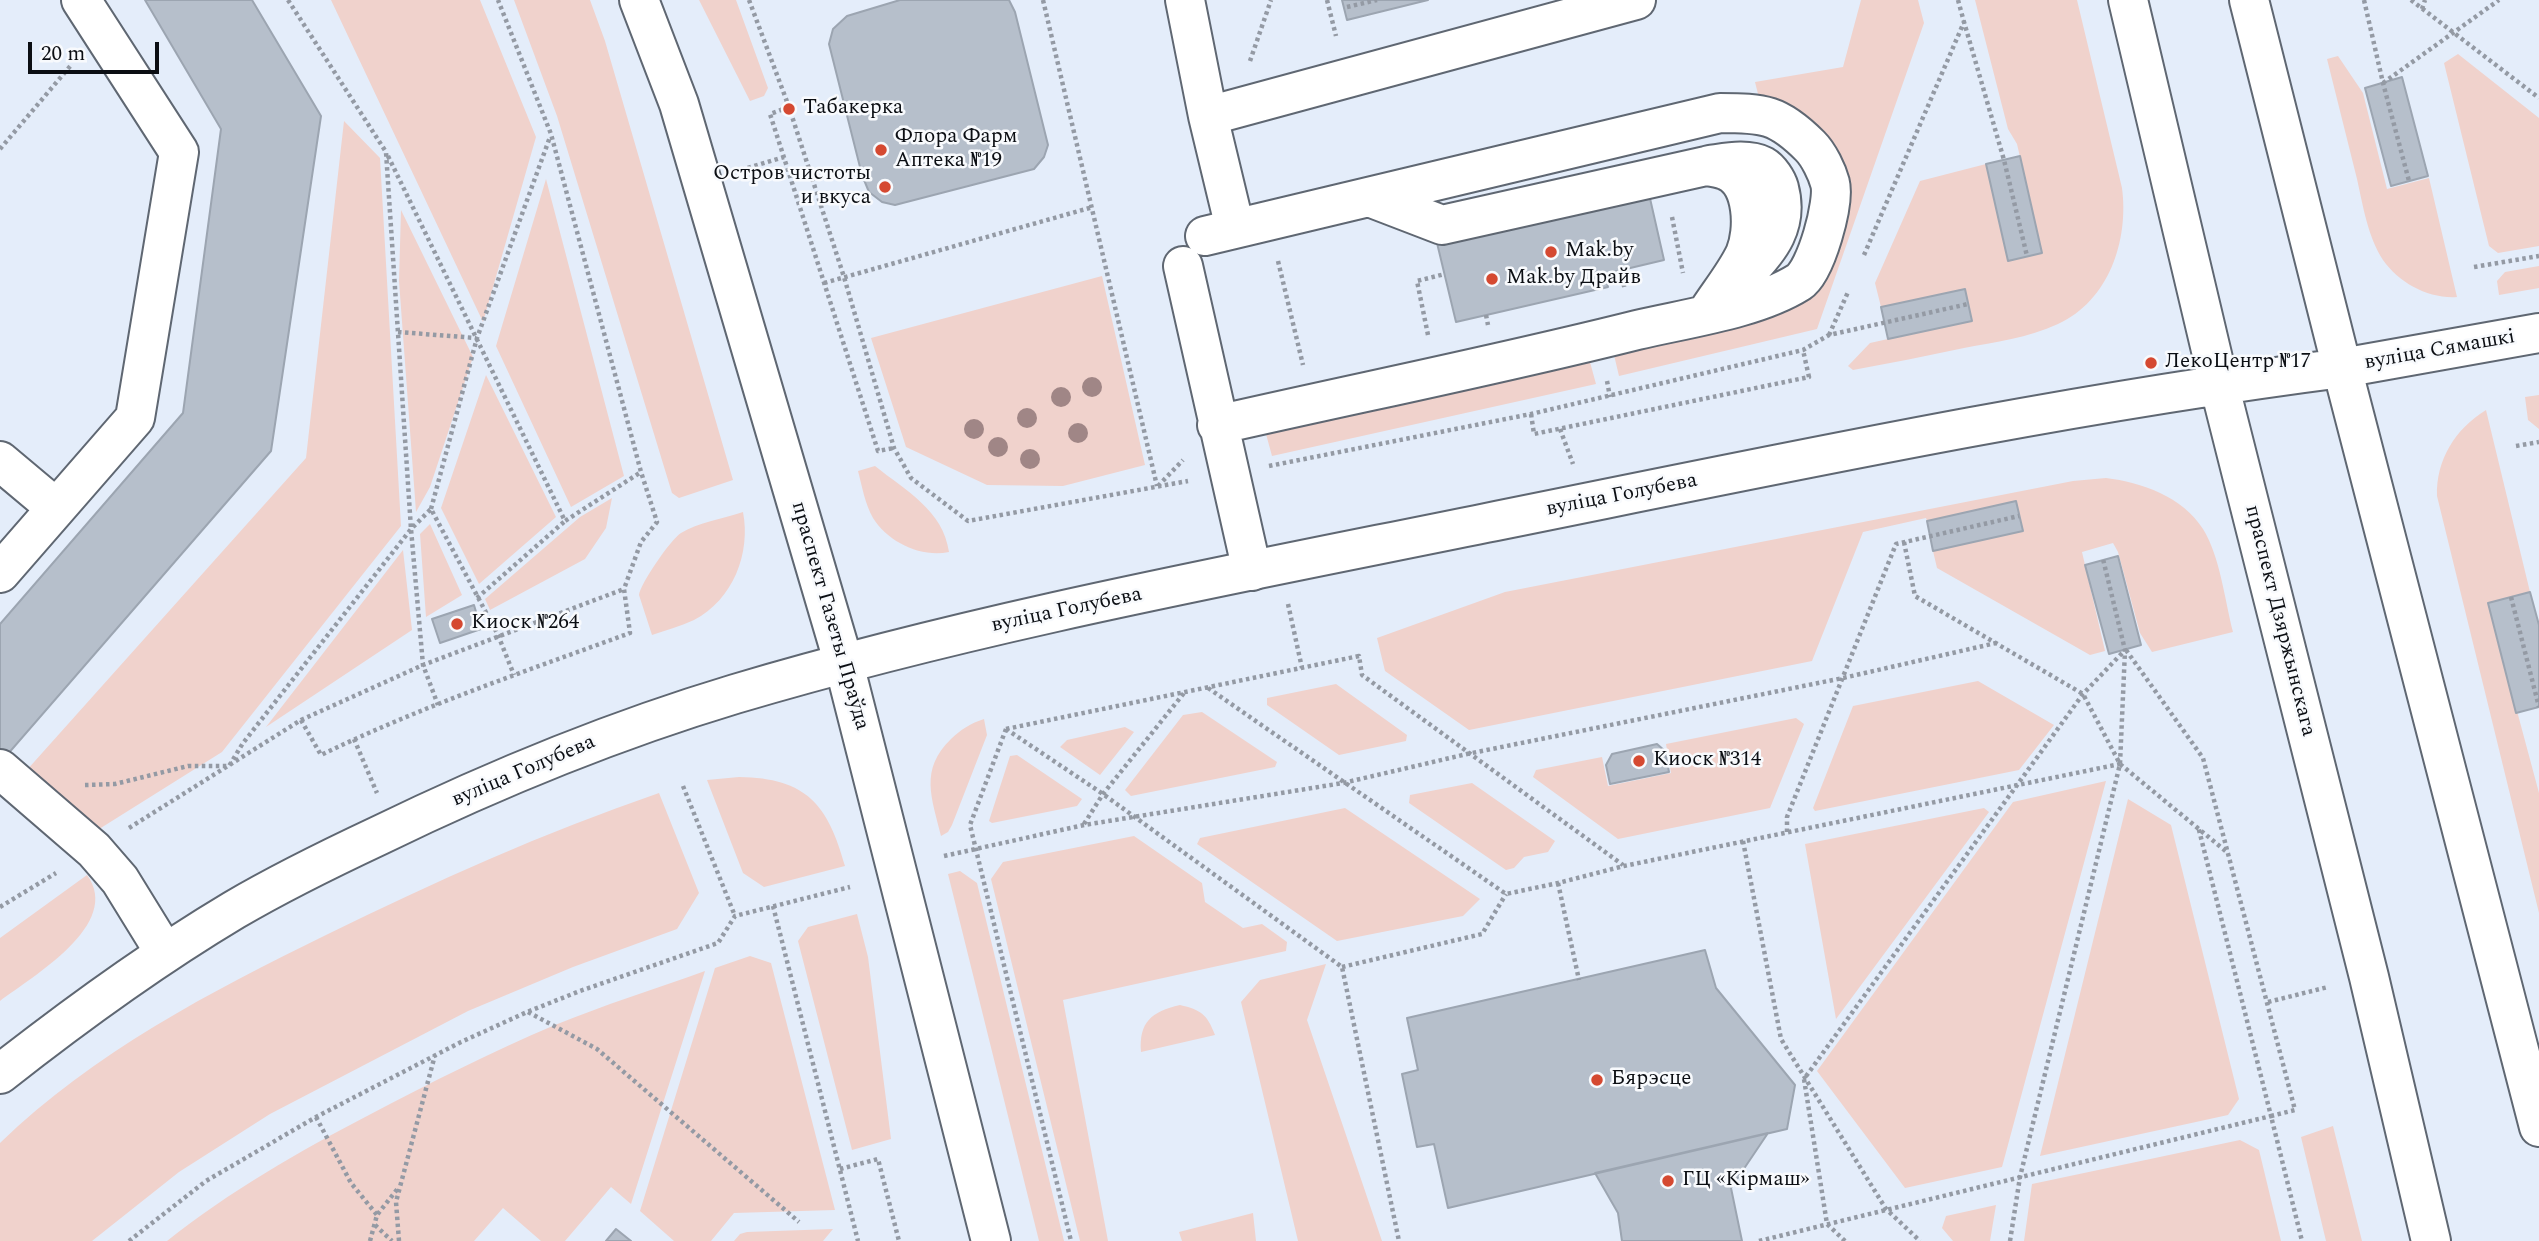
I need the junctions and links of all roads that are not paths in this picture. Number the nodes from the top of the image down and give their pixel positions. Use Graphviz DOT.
graph roads {
  1 [pos="639,0"];
  2 [pos="1185,0"];
  3 [pos="1636,0"];
  4 [pos="2129,0"];
  5 [pos="2249,0"];
  6 [pos="91,15"];
  7 [pos="1208,116"];
  8 [pos="1369,197"];
  9 [pos="1207,243"];
  10 [pos="1707,313"];
  11 [pos="2539,333"];
  12 [pos="2342,368"];
  13 [pos="2219,384"];
  14 [pos="1217,425"];
  15 [pos="0,461"];
  16 [pos="56,508"];
  17 [pos="1265,568"];
  18 [pos="0,573"];
  19 [pos="844,664"];
  20 [pos="10,778"];
  21 [pos="164,953"];
  22 [pos="0,1074"];
  23 [pos="2539,1127"];
  24 [pos="991,1241"];
  25 [pos="2431,1241"];
  1 -- 19 [label="main road, праспект Газеты Праўда"];
  2 -- 7 [label="main road"];
  3 -- 7 [label="main road"];
  4 -- 13 [label="main road, праспект Дзяржынскага"];
  5 -- 12 [label="main road"];
  6 -- 16 [label="main road"];
  7 -- 9 [label="main road"];
  8 -- 9 [label="main road"];
  8 -- 10 [label="main road"];
  8 -- 10 [label="main road"];
  9 -- 14 [label="main road"];
  10 -- 14 [label="main road"];
  11 -- 12 [label="main road, вуліца Сямашкі"];
  12 -- 13 [label="main road, вуліца Сямашкі"];
  12 -- 23 [label="main road"];
  13 -- 17 [label="main road, вуліца Голубева"];
  13 -- 25 [label="main road, праспект Дзяржынскага"];
  14 -- 17 [label="main road"];
  15 -- 16 [label="main road"];
  16 -- 18 [label="main road"];
  17 -- 19 [label="main road, вуліца Голубева"];
  19 -- 21 [label="main road, вуліца Голубева"];
  19 -- 24 [label="main road, праспект Газеты Праўда"];
  20 -- 21 [label="main road"];
  21 -- 22 [label="main road, вуліца Голубева"];
}
